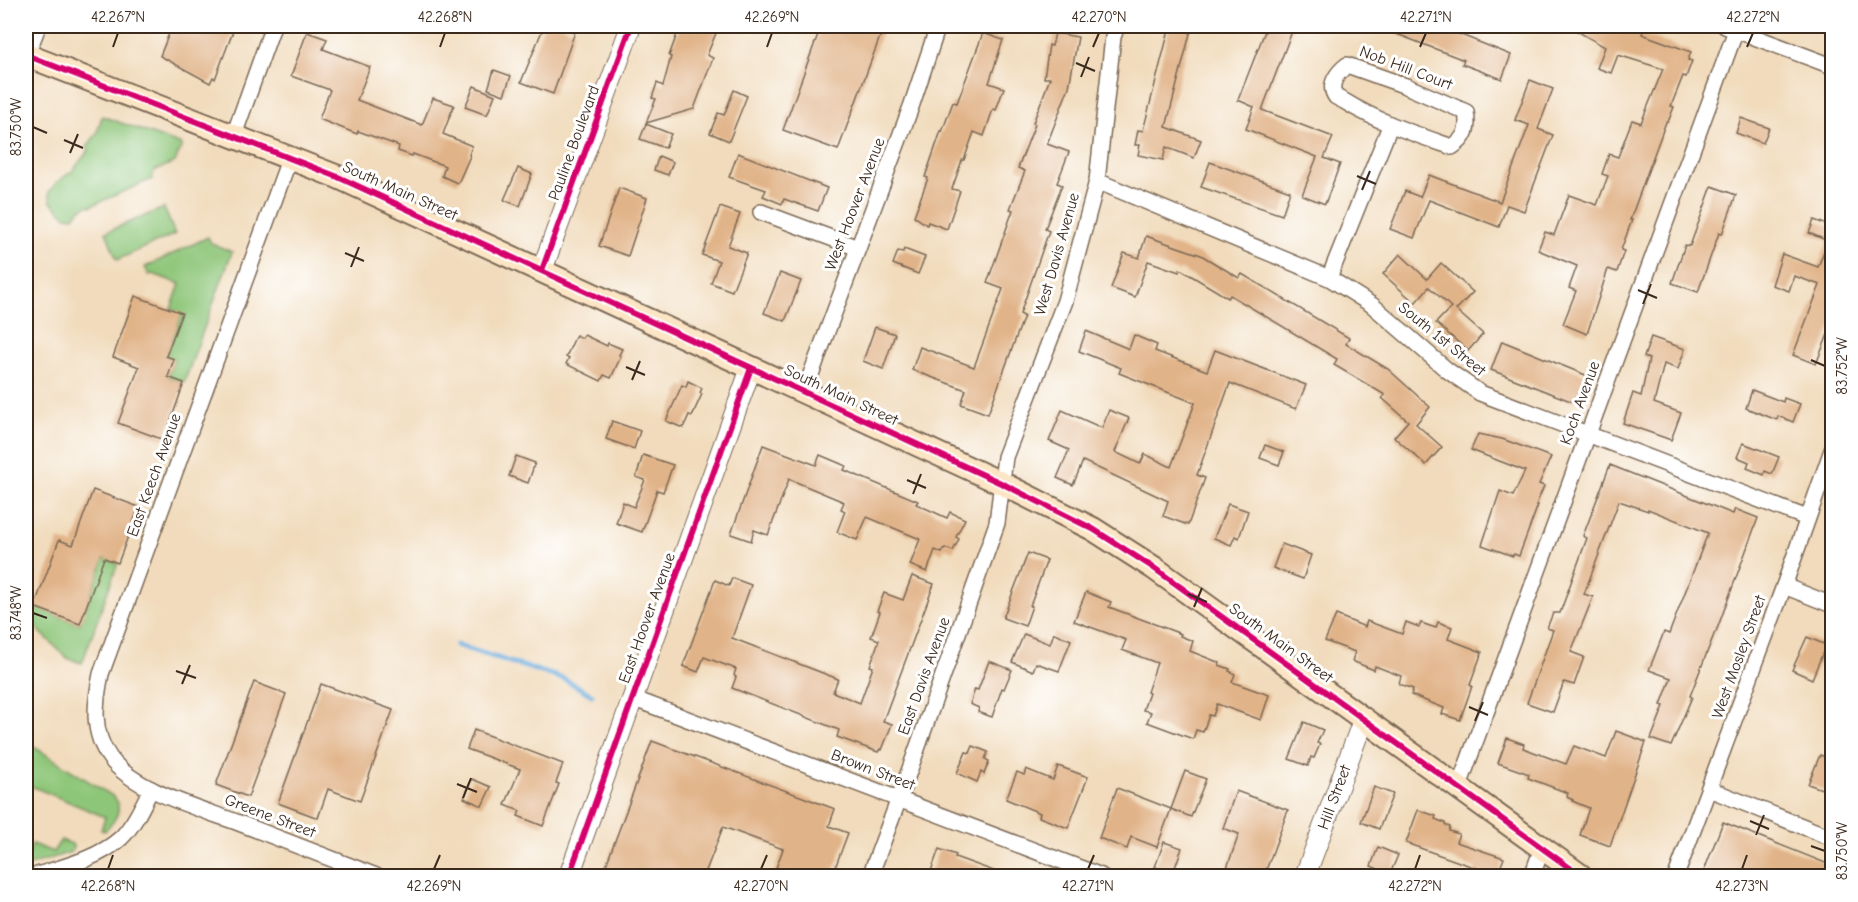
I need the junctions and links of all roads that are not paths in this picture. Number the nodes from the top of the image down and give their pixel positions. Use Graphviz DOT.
graph roads {
  1 [pos="38,26"];
  2 [pos="273,26"];
  3 [pos="631,26"];
  4 [pos="938,26"];
  5 [pos="1117,26"];
  6 [pos="1730,28"];
  7 [pos="26,55"];
  8 [pos="1833,66"];
  9 [pos="1390,126"];
  10 [pos="234,135"];
  11 [pos="290,157"];
  12 [pos="1097,181"];
  13 [pos="761,212"];
  14 [pos="858,248"];
  15 [pos="542,270"];
  16 [pos="1329,278"];
  17 [pos="751,368"];
  18 [pos="804,393"];
  19 [pos="1588,433"];
  20 [pos="1833,450"];
  21 [pos="1002,484"];
  22 [pos="1807,518"];
  23 [pos="1784,586"];
  24 [pos="1833,605"];
  25 [pos="632,698"];
  26 [pos="1364,718"];
  27 [pos="151,789"];
  28 [pos="1458,789"];
  29 [pos="1709,789"];
  30 [pos="899,799"];
  31 [pos="1833,838"];
  32 [pos="1542,849"];
  33 [pos="34,876"];
  34 [pos="376,876"];
  35 [pos="569,876"];
  36 [pos="870,876"];
  37 [pos="1101,876"];
  38 [pos="1305,876"];
  39 [pos="1532,876"];
  40 [pos="1581,876"];
  41 [pos="1676,876"];
  1 -- 7 [label="street"];
  2 -- 10 [label="street"];
  3 -- 15 [label="street, Pauline Boulevard"];
  4 -- 14 [label="street, West Hoover Avenue"];
  5 -- 12 [label="street, West Davis Avenue"];
  6 -- 8 [label="street"];
  6 -- 19 [label="street, Koch Avenue"];
  7 -- 10 [label="main road, South Main Street"];
  9 -- 9 [label="street, Nob Hill Court"];
  9 -- 16 [label="street"];
  10 -- 11 [label="main road, South Main Street"];
  11 -- 15 [label="main road, South Main Street"];
  11 -- 27 [label="street, East Keech Avenue"];
  12 -- 16 [label="street, South 1st Street"];
  12 -- 21 [label="street, West Davis Avenue"];
  13 -- 14 [label="street"];
  14 -- 18 [label="street, West Hoover Avenue"];
  15 -- 17 [label="main road, South Main Street"];
  16 -- 19 [label="street, South 1st Street"];
  17 -- 18 [label="main road, South Main Street"];
  17 -- 25 [label="street, East Hoover Avenue"];
  18 -- 21 [label="main road, South Main Street"];
  19 -- 22 [label="street, South 1st Street"];
  19 -- 28 [label="street, Koch Avenue"];
  20 -- 22 [label="street, West Mosley Street"];
  21 -- 26 [label="main road, South Main Street"];
  21 -- 30 [label="street, East Davis Avenue"];
  22 -- 23 [label="street, West Mosley Street"];
  23 -- 24 [label="street"];
  23 -- 29 [label="street, West Mosley Street"];
  25 -- 30 [label="street, Brown Street"];
  25 -- 35 [label="street, East Hoover Avenue"];
  26 -- 28 [label="main road, South Main Street"];
  26 -- 38 [label="street, Hill Street"];
  27 -- 33 [label="street"];
  27 -- 34 [label="street, Greene Street"];
  28 -- 32 [label="main road, South Main Street"];
  29 -- 31 [label="street"];
  29 -- 41 [label="street, West Mosley Street"];
  30 -- 36 [label="street, East Davis Avenue"];
  30 -- 37 [label="street, Brown Street"];
  32 -- 39 [label="street"];
  32 -- 40 [label="main road, South Main Street"];
}
